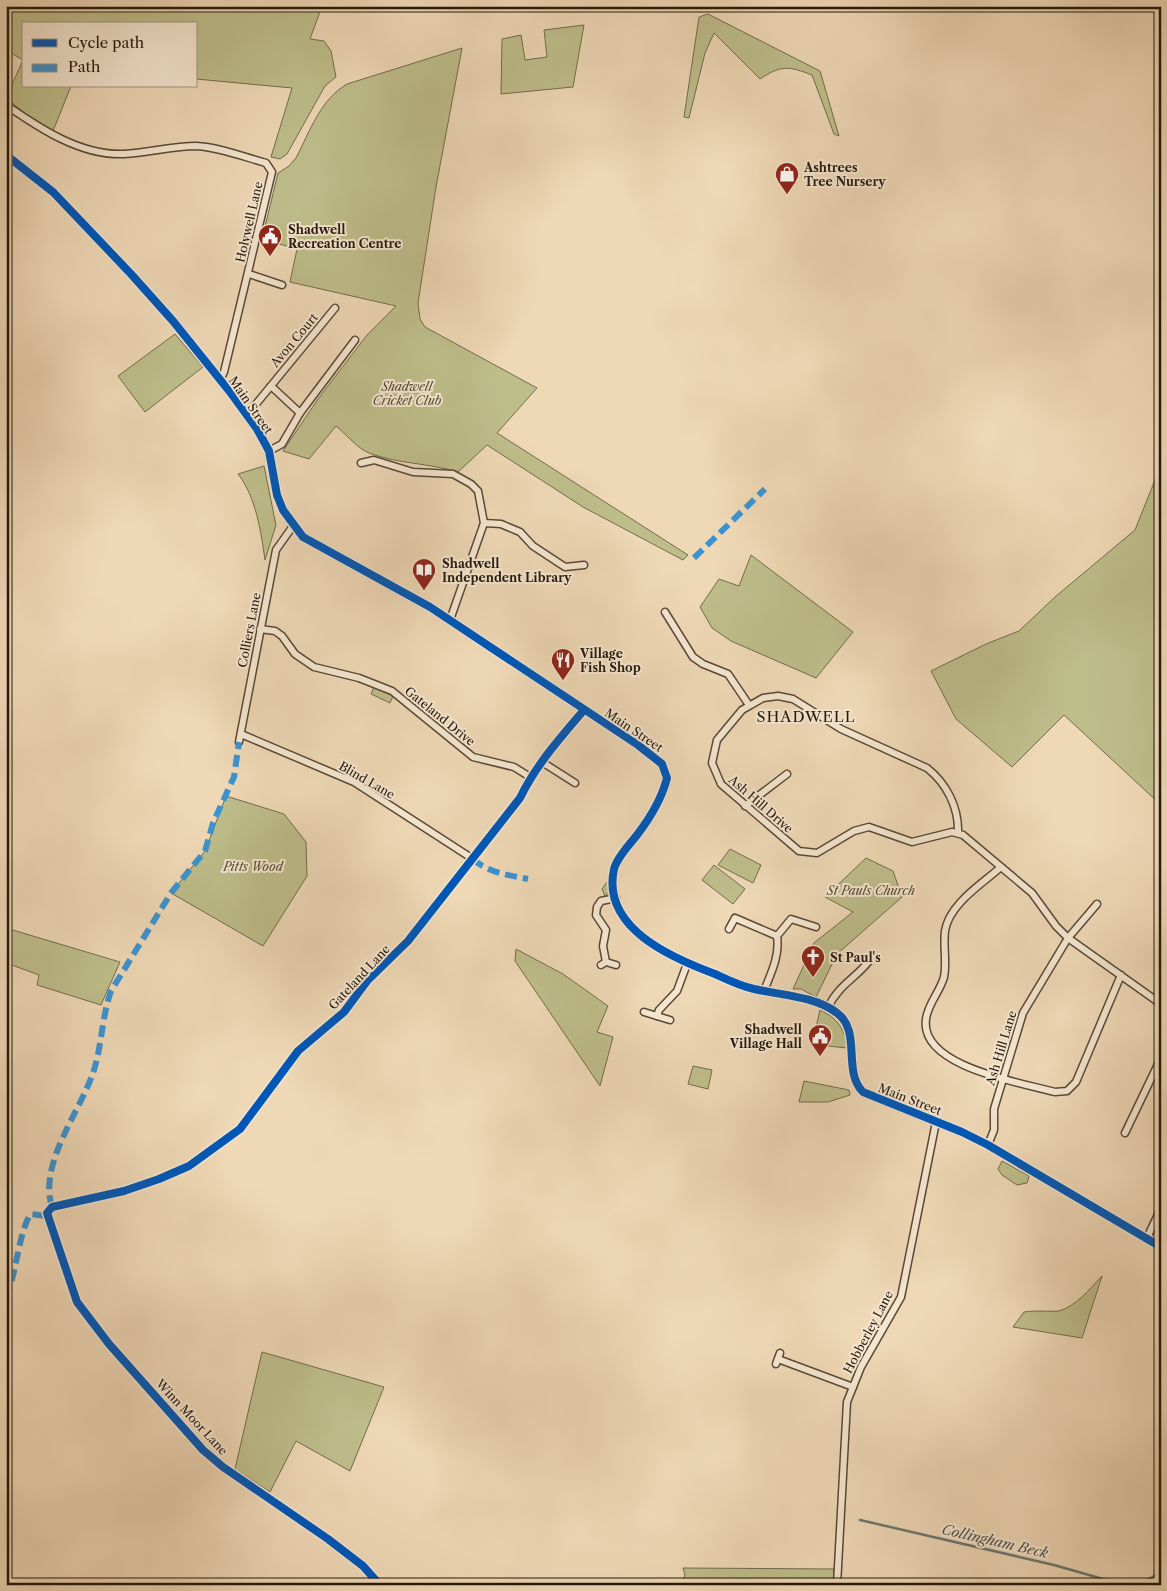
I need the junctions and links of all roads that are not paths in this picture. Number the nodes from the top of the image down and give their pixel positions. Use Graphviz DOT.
graph roads {
  1 [pos="6,105"];
  2 [pos="6,156"];
  3 [pos="249,274"];
  4 [pos="282,285"];
  5 [pos="335,308"];
  6 [pos="355,340"];
  7 [pos="220,380"];
  8 [pos="271,386"];
  9 [pos="300,413"];
  10 [pos="247,415"];
  11 [pos="269,451"];
  12 [pos="361,463"];
  13 [pos="484,523"];
  14 [pos="293,526"];
  15 [pos="584,565"];
  16 [pos="665,612"];
  17 [pos="450,620"];
  18 [pos="260,629"];
  19 [pos="749,704"];
  20 [pos="584,710"];
  21 [pos="241,734"];
  22 [pos="239,742"];
  23 [pos="542,762"];
  24 [pos="787,774"];
  25 [pos="530,777"];
  26 [pos="575,783"];
  27 [pos="745,806"];
  28 [pos="958,833"];
  29 [pos="473,859"];
  30 [pos="1001,867"];
  31 [pos="616,898"];
  32 [pos="1096,904"];
  33 [pos="816,927"];
  34 [pos="729,929"];
  35 [pos="776,936"];
  36 [pos="1068,938"];
  37 [pos="872,957"];
  38 [pos="687,964"];
  39 [pos="616,965"];
  40 [pos="1121,975"];
  41 [pos="764,991"];
  42 [pos="1161,1004"];
  43 [pos="828,1008"];
  44 [pos="644,1012"];
  45 [pos="656,1016"];
  46 [pos="670,1020"];
  47 [pos="1161,1058"];
  48 [pos="1002,1077"];
  49 [pos="936,1122"];
  50 [pos="1125,1133"];
  51 [pos="988,1146"];
  52 [pos="1161,1208"];
  53 [pos="47,1216"];
  54 [pos="1146,1238"];
  55 [pos="1161,1247"];
  56 [pos="778,1359"];
  57 [pos="852,1386"];
  58 [pos="380,1585"];
  59 [pos="837,1585"];
  1 -- 3 [label="street, Holywell Lane"];
  2 -- 7 [label="street, Main Street"];
  3 -- 4 [label="street"];
  3 -- 7 [label="street, Holywell Lane"];
  5 -- 8 [label="street, Avon Court"];
  6 -- 9 [label="street"];
  7 -- 10 [label="street, Main Street"];
  8 -- 9 [label="street, Avon Court"];
  8 -- 10 [label="street, Avon Court"];
  9 -- 11 [label="street"];
  10 -- 11 [label="street, Main Street"];
  11 -- 14 [label="street, Main Street"];
  12 -- 13 [label="street"];
  13 -- 15 [label="street"];
  13 -- 17 [label="street"];
  14 -- 17 [label="street, Main Street"];
  14 -- 18 [label="street, Colliers Lane"];
  16 -- 19 [label="street"];
  17 -- 20 [label="street, Main Street"];
  18 -- 21 [label="street, Colliers Lane"];
  18 -- 25 [label="street, Gateland Drive"];
  19 -- 27 [label="street, Ash Hill Drive"];
  19 -- 28 [label="street"];
  20 -- 23 [label="street, Gateland Lane"];
  20 -- 31 [label="street, Main Street"];
  21 -- 22 [label="street, Colliers Lane"];
  21 -- 29 [label="street, Blind Lane"];
  23 -- 25 [label="street, Gateland Lane"];
  23 -- 26 [label="street"];
  24 -- 27 [label="street"];
  25 -- 29 [label="street, Gateland Lane"];
  27 -- 28 [label="street, Ash Hill Drive"];
  28 -- 30 [label="street"];
  29 -- 53 [label="street, Gateland Lane"];
  30 -- 36 [label="street"];
  30 -- 48 [label="street"];
  31 -- 38 [label="street, Main Street"];
  31 -- 39 [label="street"];
  32 -- 36 [label="street, Ash Hill Lane"];
  33 -- 35 [label="street"];
  34 -- 35 [label="street"];
  35 -- 41 [label="street"];
  36 -- 40 [label="street"];
  36 -- 48 [label="street, Ash Hill Lane"];
  37 -- 43 [label="street"];
  38 -- 41 [label="street, Main Street"];
  38 -- 45 [label="street"];
  40 -- 42 [label="street"];
  40 -- 48 [label="street"];
  41 -- 43 [label="street, Main Street"];
  43 -- 49 [label="street, Main Street"];
  44 -- 45 [label="street"];
  45 -- 46 [label="street"];
  47 -- 50 [label="street"];
  48 -- 51 [label="street, Ash Hill Lane"];
  49 -- 51 [label="street, Main Street"];
  49 -- 57 [label="street, Hobberley Lane"];
  51 -- 54 [label="street, Main Street"];
  52 -- 54 [label="street"];
  53 -- 58 [label="street, Winn Moor Lane"];
  54 -- 55 [label="street, Main Street"];
  56 -- 57 [label="street"];
  57 -- 59 [label="street, Hobberley Lane"];
}
